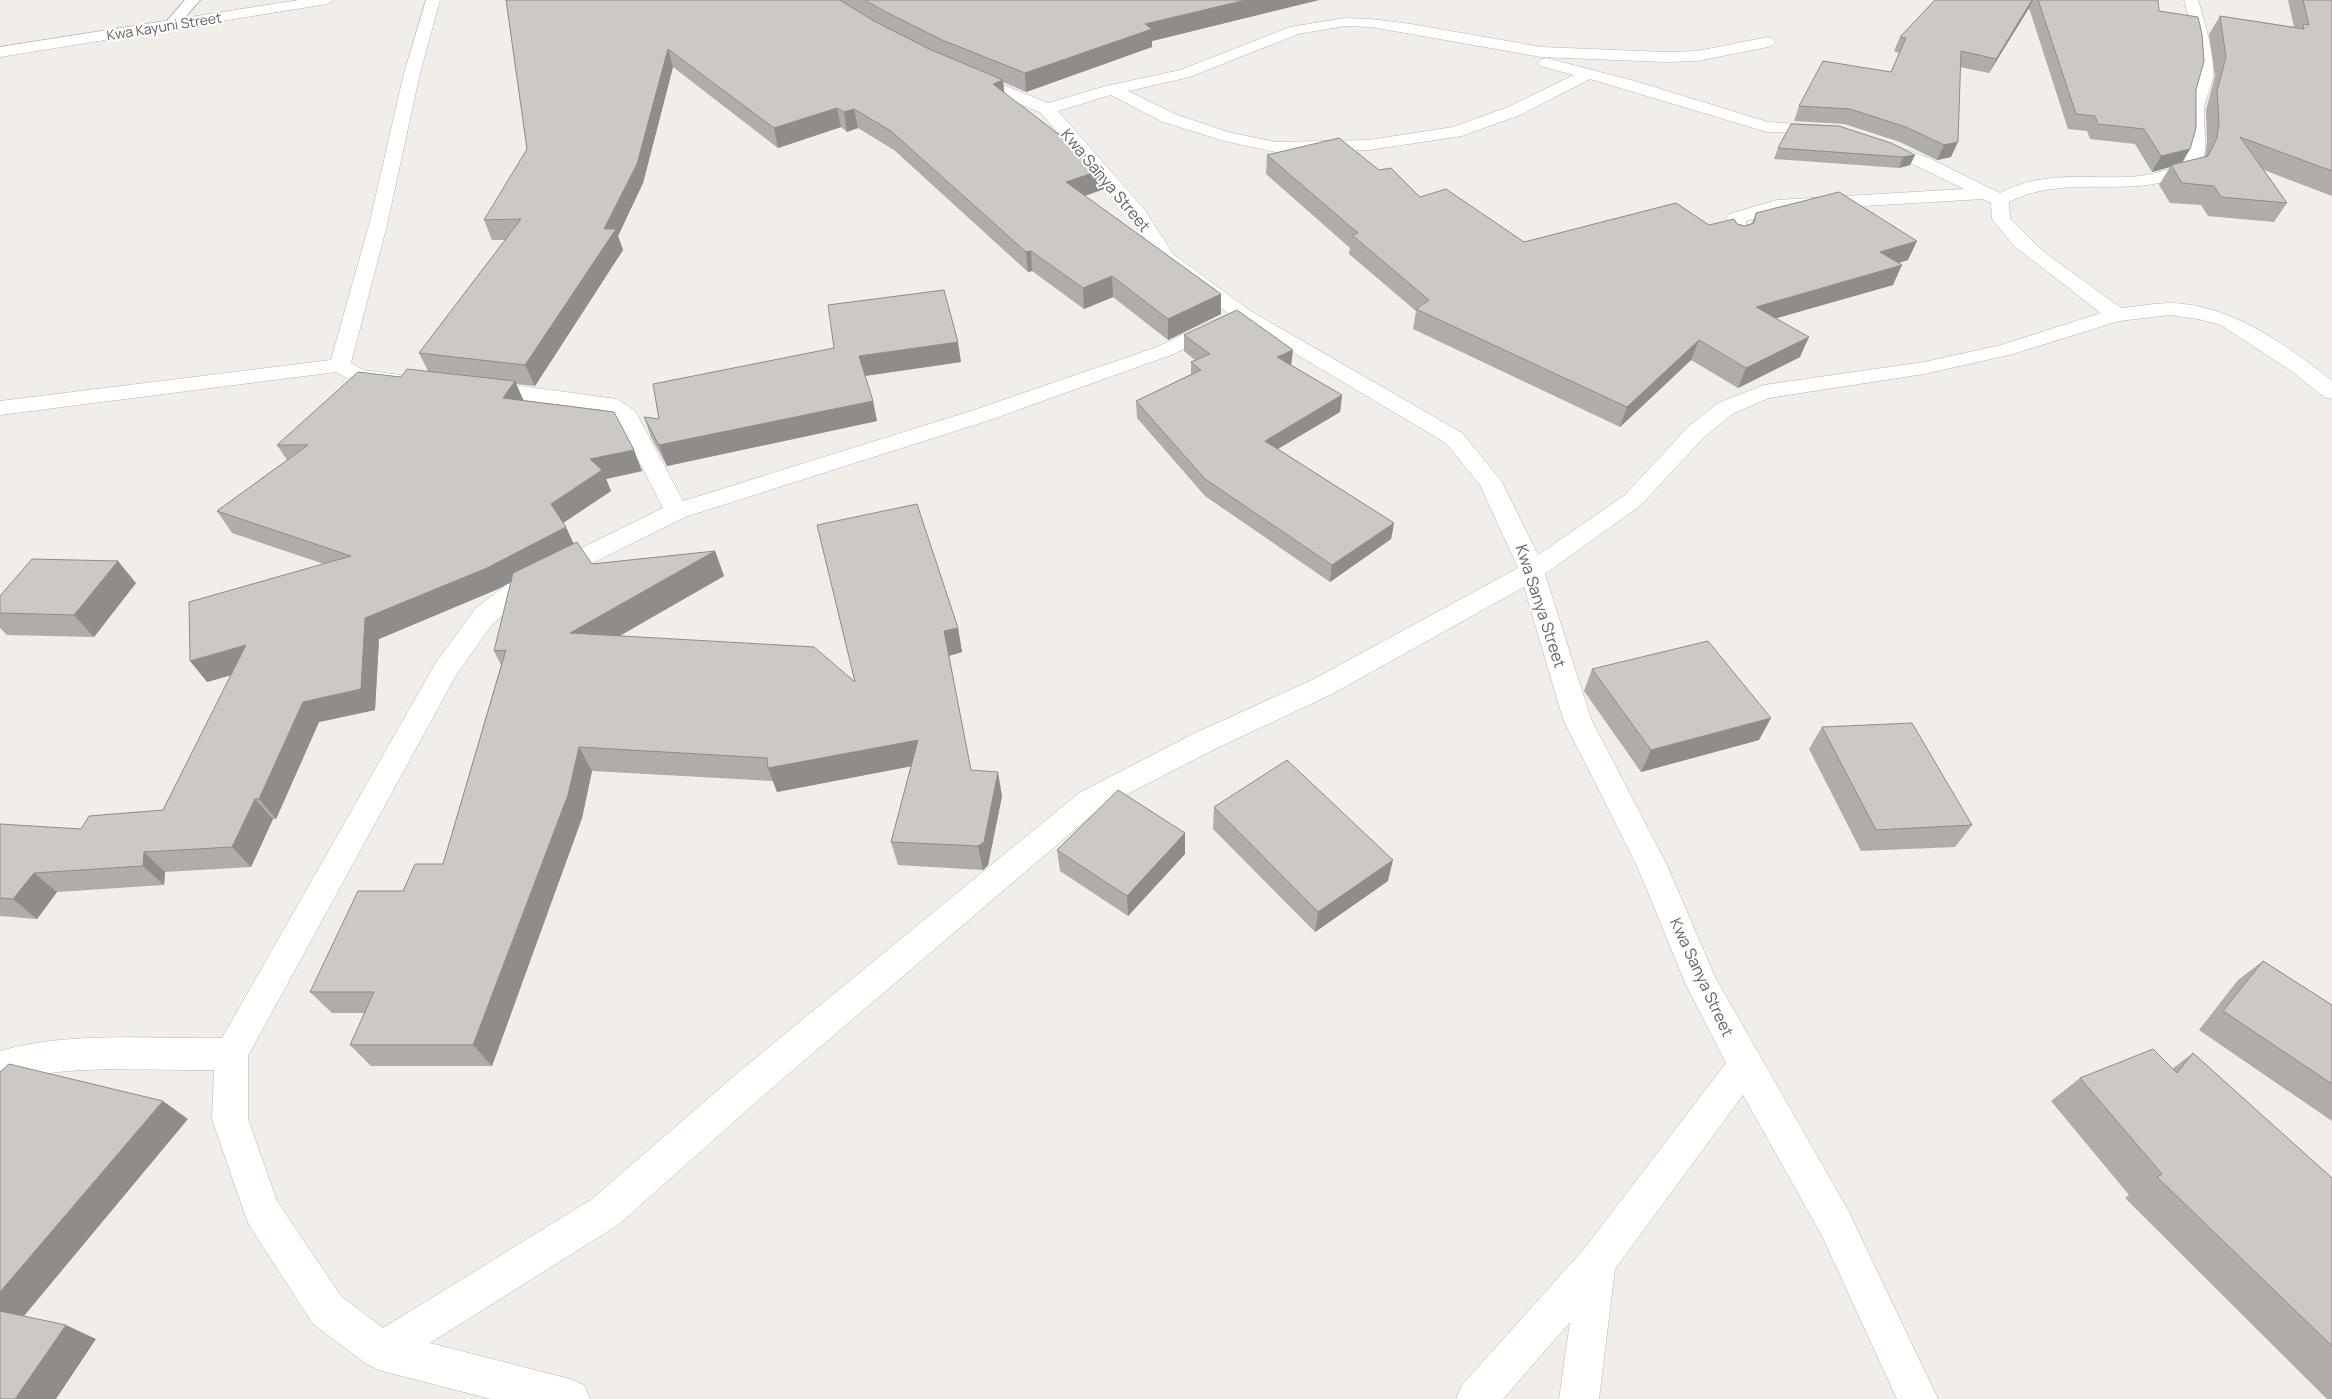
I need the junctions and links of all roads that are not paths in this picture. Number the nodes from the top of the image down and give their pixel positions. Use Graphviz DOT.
graph roads {
  1 [pos="194,0"];
  2 [pos="327,0"];
  3 [pos="433,0"];
  4 [pos="2191,0"];
  5 [pos="171,24"];
  6 [pos="1473,41"];
  7 [pos="1768,42"];
  8 [pos="0,52"];
  9 [pos="947,67"];
  10 [pos="1588,74"];
  11 [pos="1112,89"];
  12 [pos="1047,109"];
  13 [pos="1993,196"];
  14 [pos="1738,237"];
  15 [pos="1242,314"];
  16 [pos="2117,315"];
  17 [pos="340,365"];
  18 [pos="413,382"];
  19 [pos="468,386"];
  20 [pos="2332,392"];
  21 [pos="0,408"];
  22 [pos="677,511"];
  23 [pos="1532,571"];
  24 [pos="231,1054"];
  25 [pos="1745,1065"];
  26 [pos="0,1067"];
  27 [pos="1597,1262"];
  28 [pos="382,1350"];
  29 [pos="570,1399"];
  30 [pos="1476,1399"];
  31 [pos="1579,1399"];
  32 [pos="1918,1399"];
  1 -- 5 [label="lane"];
  2 -- 5 [label="street, Kwa Kayuni Street"];
  3 -- 17 [label="street"];
  4 -- 13 [label="street"];
  5 -- 8 [label="street, Kwa Kayuni Street"];
  6 -- 7 [label="street"];
  6 -- 10 [label="street"];
  6 -- 11 [label="street"];
  9 -- 12 [label="street, Kwa Sanya Street"];
  10 -- 11 [label="street"];
  10 -- 13 [label="street"];
  11 -- 12 [label="street"];
  12 -- 15 [label="street, Kwa Sanya Street"];
  13 -- 14 [label="street"];
  13 -- 16 [label="street"];
  15 -- 22 [label="street"];
  15 -- 23 [label="street, Kwa Sanya Street"];
  16 -- 20 [label="street"];
  16 -- 23 [label="street"];
  17 -- 18 [label="street"];
  17 -- 21 [label="street"];
  19 -- 22 [label="street"];
  22 -- 24 [label="street"];
  23 -- 25 [label="street, Kwa Sanya Street"];
  23 -- 28 [label="street"];
  24 -- 26 [label="street"];
  24 -- 28 [label="street"];
  25 -- 27 [label="street"];
  25 -- 32 [label="street, Kwa Sanya Street"];
  27 -- 30 [label="street"];
  27 -- 31 [label="street"];
  28 -- 29 [label="street"];
}
